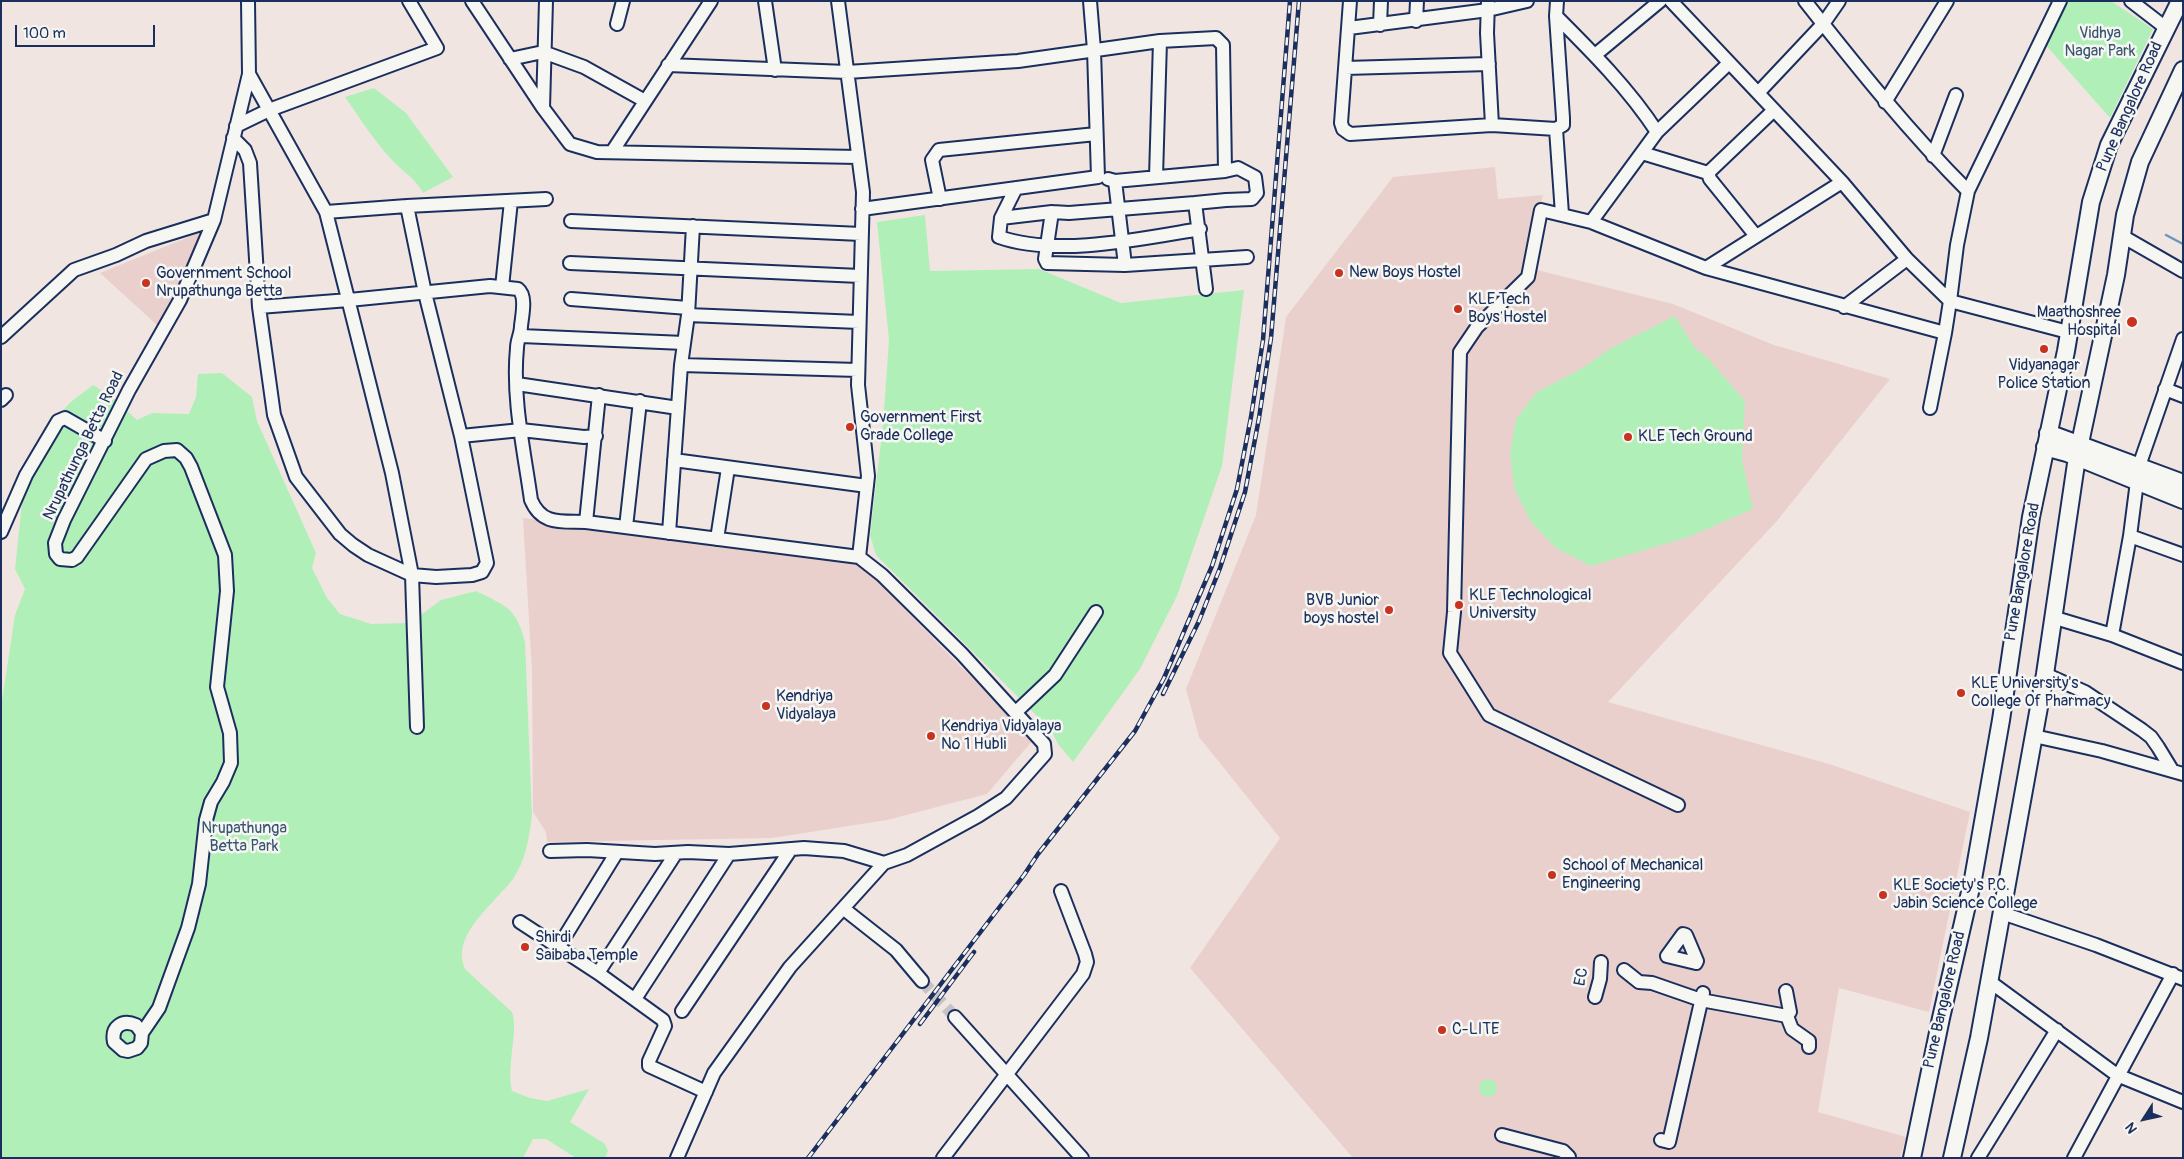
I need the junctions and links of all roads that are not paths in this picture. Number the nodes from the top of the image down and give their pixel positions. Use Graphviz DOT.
graph roads {
  1 [pos="248,1"];
  2 [pos="409,1"];
  3 [pos="472,1"];
  4 [pos="546,1"];
  5 [pos="623,1"];
  6 [pos="711,1"];
  7 [pos="765,1"];
  8 [pos="838,1"];
  9 [pos="1090,1"];
  10 [pos="1350,1"];
  11 [pos="1382,1"];
  12 [pos="1417,1"];
  13 [pos="1527,1"];
  14 [pos="1557,1"];
  15 [pos="1660,1"];
  16 [pos="1671,1"];
  17 [pos="1805,1"];
  18 [pos="1838,1"];
  19 [pos="1947,1"];
  20 [pos="2060,1"];
  21 [pos="2131,1"];
  22 [pos="2180,1"];
  23 [pos="1488,6"];
  24 [pos="1556,16"];
  25 [pos="1416,21"];
  26 [pos="617,24"];
  27 [pos="1823,24"];
  28 [pos="1380,25"];
  29 [pos="1349,28"];
  30 [pos="2166,28"];
  31 [pos="1160,41"];
  32 [pos="1094,50"];
  33 [pos="543,52"];
  34 [pos="1595,55"];
  35 [pos="510,59"];
  36 [pos="1729,62"];
  37 [pos="1488,64"];
  38 [pos="668,65"];
  39 [pos="1345,68"];
  40 [pos="775,70"];
  41 [pos="2183,70"];
  42 [pos="847,72"];
  43 [pos="248,74"];
  44 [pos="1758,93"];
  45 [pos="1956,95"];
  46 [pos="645,101"];
  47 [pos="1885,102"];
  48 [pos="543,108"];
  49 [pos="1774,110"];
  50 [pos="269,111"];
  51 [pos="1492,126"];
  52 [pos="1556,129"];
  53 [pos="235,132"];
  54 [pos="1657,132"];
  55 [pos="1096,134"];
  56 [pos="612,152"];
  57 [pos="1642,153"];
  58 [pos="1933,156"];
  59 [pos="858,158"];
  60 [pos="1225,171"];
  61 [pos="1708,173"];
  62 [pos="1098,177"];
  63 [pos="1156,177"];
  64 [pos="1115,180"];
  65 [pos="1842,182"];
  66 [pos="1016,188"];
  67 [pos="1968,191"];
  68 [pos="546,199"];
  69 [pos="940,199"];
  70 [pos="511,201"];
  71 [pos="1195,203"];
  72 [pos="407,206"];
  73 [pos="862,209"];
  74 [pos="1119,209"];
  75 [pos="326,212"];
  76 [pos="1052,212"];
  77 [pos="1562,214"];
  78 [pos="1001,218"];
  79 [pos="214,220"];
  80 [pos="571,221"];
  81 [pos="1592,222"];
  82 [pos="693,226"];
  83 [pos="1200,229"];
  84 [pos="861,234"];
  85 [pos="1756,236"];
  86 [pos="2122,236"];
  87 [pos="1122,242"];
  88 [pos="1048,246"];
  89 [pos="1247,257"];
  90 [pos="1907,259"];
  91 [pos="1204,261"];
  92 [pos="570,263"];
  93 [pos="1125,265"];
  94 [pos="692,267"];
  95 [pos="1706,268"];
  96 [pos="2183,271"];
  97 [pos="860,276"];
  98 [pos="502,287"];
  99 [pos="1206,290"];
  100 [pos="424,293"];
  101 [pos="571,299"];
  102 [pos="349,300"];
  103 [pos="1950,301"];
  104 [pos="259,307"];
  105 [pos="1844,307"];
  106 [pos="688,312"];
  107 [pos="859,322"];
  108 [pos="2068,332"];
  109 [pos="1945,333"];
  110 [pos="1,336"];
  111 [pos="521,336"];
  112 [pos="2183,339"];
  113 [pos="684,343"];
  114 [pos="681,365"];
  115 [pos="858,370"];
  116 [pos="517,384"];
  117 [pos="2165,389"];
  118 [pos="599,395"];
  119 [pos="2183,396"];
  120 [pos="640,401"];
  121 [pos="678,408"];
  122 [pos="1930,408"];
  123 [pos="521,430"];
  124 [pos="461,436"];
  125 [pos="596,436"];
  126 [pos="2046,440"];
  127 [pos="105,441"];
  128 [pos="2079,451"];
  129 [pos="674,460"];
  130 [pos="728,468"];
  131 [pos="2138,474"];
  132 [pos="2183,482"];
  133 [pos="867,486"];
  134 [pos="2183,500"];
  135 [pos="586,522"];
  136 [pos="626,527"];
  137 [pos="1,532"];
  138 [pos="669,533"];
  139 [pos="2130,536"];
  140 [pos="717,539"];
  141 [pos="2183,555"];
  142 [pos="859,557"];
  143 [pos="412,575"];
  144 [pos="1096,612"];
  145 [pos="2052,617"];
  146 [pos="2112,635"];
  147 [pos="2183,663"];
  148 [pos="2045,674"];
  149 [pos="1016,712"];
  150 [pos="417,728"];
  151 [pos="2034,736"];
  152 [pos="2177,772"];
  153 [pos="1678,805"];
  154 [pos="791,849"];
  155 [pos="550,851"];
  156 [pos="617,852"];
  157 [pos="676,853"];
  158 [pos="729,854"];
  159 [pos="884,863"];
  160 [pos="1061,891"];
  161 [pos="844,909"];
  162 [pos="2002,913"];
  163 [pos="520,922"];
  164 [pos="559,946"];
  165 [pos="1601,962"];
  166 [pos="1624,970"];
  167 [pos="598,972"];
  168 [pos="2178,977"];
  169 [pos="922,981"];
  170 [pos="1989,981"];
  171 [pos="1786,991"];
  172 [pos="1595,997"];
  173 [pos="1702,997"];
  174 [pos="635,999"];
  175 [pos="682,1011"];
  176 [pos="1787,1016"];
  177 [pos="955,1017"];
  178 [pos="2057,1030"];
  179 [pos="142,1033"];
  180 [pos="1809,1047"];
  181 [pos="1007,1072"];
  182 [pos="2117,1075"];
  183 [pos="706,1092"];
  184 [pos="2183,1102"];
  185 [pos="1502,1135"];
  186 [pos="1661,1140"];
  187 [pos="1570,1156"];
  188 [pos="1916,1156"];
  189 [pos="677,1158"];
  190 [pos="944,1158"];
  191 [pos="1082,1158"];
  192 [pos="1952,1158"];
  193 [pos="1978,1158"];
  194 [pos="2074,1158"];
  1 -- 43 [label="street, Nrupathunga Betta Road"];
  2 -- 50 [label="street"];
  3 -- 35 [label="street"];
  4 -- 33 [label="street"];
  5 -- 26 [label="street"];
  6 -- 38 [label="street"];
  7 -- 40 [label="street"];
  8 -- 42 [label="street"];
  9 -- 32 [label="street"];
  10 -- 29 [label="street"];
  11 -- 28 [label="street"];
  12 -- 25 [label="street"];
  13 -- 23 [label="street"];
  14 -- 24 [label="street"];
  15 -- 34 [label="street"];
  16 -- 36 [label="street"];
  17 -- 27 [label="street"];
  18 -- 27 [label="street"];
  19 -- 47 [label="street"];
  20 -- 67 [label="street"];
  21 -- 30 [label="street"];
  22 -- 30 [label="main road, Pune Bangalore Road"];
  23 -- 25 [label="street"];
  23 -- 37 [label="street"];
  24 -- 34 [label="street"];
  24 -- 52 [label="street"];
  25 -- 28 [label="street"];
  27 -- 44 [label="street"];
  27 -- 47 [label="street"];
  28 -- 29 [label="street"];
  29 -- 39 [label="street"];
  30 -- 108 [label="main road, Pune Bangalore Road"];
  31 -- 32 [label="street"];
  31 -- 60 [label="street"];
  31 -- 63 [label="street"];
  32 -- 42 [label="street"];
  32 -- 55 [label="street"];
  33 -- 35 [label="street"];
  33 -- 46 [label="street"];
  33 -- 48 [label="street"];
  34 -- 54 [label="street"];
  35 -- 48 [label="street"];
  36 -- 44 [label="street"];
  36 -- 54 [label="street"];
  37 -- 39 [label="street"];
  37 -- 51 [label="street"];
  38 -- 40 [label="street"];
  38 -- 46 [label="street"];
  39 -- 51 [label="street"];
  40 -- 42 [label="street"];
  41 -- 86 [label="main road, Pune Bangalore Road"];
  42 -- 59 [label="street"];
  43 -- 50 [label="street"];
  43 -- 53 [label="street, Nrupathunga Betta Road"];
  44 -- 49 [label="street"];
  45 -- 58 [label="street"];
  46 -- 56 [label="street"];
  47 -- 58 [label="street"];
  48 -- 56 [label="street"];
  49 -- 61 [label="street"];
  49 -- 65 [label="street"];
  50 -- 53 [label="street"];
  50 -- 75 [label="street"];
  51 -- 52 [label="street"];
  52 -- 77 [label="street"];
  53 -- 79 [label="street, Nrupathunga Betta Road"];
  53 -- 104 [label="street"];
  54 -- 57 [label="street"];
  55 -- 62 [label="street"];
  55 -- 69 [label="street"];
  56 -- 59 [label="street"];
  57 -- 61 [label="street"];
  57 -- 81 [label="street"];
  58 -- 67 [label="street"];
  59 -- 73 [label="street"];
  60 -- 63 [label="street"];
  60 -- 71 [label="street"];
  61 -- 85 [label="street"];
  62 -- 64 [label="street"];
  62 -- 66 [label="street"];
  63 -- 64 [label="street"];
  64 -- 74 [label="street"];
  65 -- 85 [label="street"];
  65 -- 90 [label="street"];
  66 -- 69 [label="street"];
  66 -- 78 [label="street"];
  67 -- 103 [label="street"];
  68 -- 70 [label="street"];
  69 -- 73 [label="street"];
  70 -- 72 [label="street"];
  70 -- 98 [label="street"];
  71 -- 74 [label="street"];
  71 -- 83 [label="street"];
  72 -- 75 [label="street"];
  72 -- 100 [label="street"];
  73 -- 84 [label="street"];
  74 -- 76 [label="street"];
  74 -- 87 [label="street"];
  75 -- 102 [label="street"];
  76 -- 78 [label="street"];
  76 -- 88 [label="street"];
  77 -- 81 [label="street"];
  77 -- 153 [label="street"];
  78 -- 88 [label="street"];
  79 -- 110 [label="street"];
  79 -- 127 [label="street, Nrupathunga Betta Road"];
  80 -- 82 [label="street"];
  81 -- 95 [label="street"];
  82 -- 84 [label="street"];
  82 -- 94 [label="street"];
  83 -- 87 [label="street"];
  83 -- 91 [label="street"];
  84 -- 97 [label="street"];
  85 -- 95 [label="street"];
  86 -- 96 [label="street"];
  86 -- 128 [label="main road, Pune Bangalore Road"];
  87 -- 88 [label="street"];
  87 -- 93 [label="street"];
  88 -- 93 [label="street"];
  89 -- 91 [label="street"];
  90 -- 103 [label="street"];
  90 -- 105 [label="street"];
  91 -- 93 [label="street"];
  91 -- 99 [label="street"];
  92 -- 94 [label="street"];
  94 -- 97 [label="street"];
  94 -- 106 [label="street"];
  95 -- 105 [label="street"];
  97 -- 107 [label="street"];
  98 -- 100 [label="street"];
  98 -- 111 [label="street"];
  100 -- 102 [label="street"];
  100 -- 124 [label="street"];
  101 -- 106 [label="street"];
  102 -- 104 [label="street"];
  102 -- 143 [label="street"];
  103 -- 108 [label="street"];
  103 -- 109 [label="street"];
  104 -- 143 [label="street"];
  105 -- 109 [label="street"];
  106 -- 107 [label="street"];
  106 -- 113 [label="street"];
  107 -- 115 [label="street"];
  108 -- 126 [label="main road, Pune Bangalore Road"];
  109 -- 122 [label="street"];
  111 -- 113 [label="street"];
  111 -- 116 [label="street"];
  112 -- 117 [label="street"];
  113 -- 114 [label="street"];
  114 -- 115 [label="street"];
  114 -- 121 [label="street"];
  115 -- 133 [label="street"];
  116 -- 118 [label="street"];
  116 -- 123 [label="street"];
  117 -- 119 [label="street"];
  117 -- 131 [label="street"];
  118 -- 120 [label="street"];
  118 -- 125 [label="street"];
  120 -- 121 [label="street"];
  120 -- 136 [label="street"];
  121 -- 129 [label="street"];
  123 -- 124 [label="street"];
  123 -- 125 [label="street"];
  123 -- 135 [label="street"];
  124 -- 143 [label="street"];
  125 -- 135 [label="street"];
  126 -- 128 [label="main road"];
  126 -- 188 [label="main road, Pune Bangalore Road"];
  127 -- 137 [label="street"];
  127 -- 179 [label="street, Nrupathunga Betta Road"];
  128 -- 131 [label="main road"];
  128 -- 145 [label="main road, Pune Bangalore Road"];
  129 -- 130 [label="street"];
  129 -- 138 [label="street"];
  130 -- 133 [label="street"];
  130 -- 140 [label="street"];
  131 -- 132 [label="main road"];
  131 -- 134 [label="main road"];
  131 -- 139 [label="street"];
  133 -- 142 [label="street"];
  135 -- 136 [label="street"];
  136 -- 138 [label="street"];
  138 -- 140 [label="street"];
  139 -- 141 [label="street"];
  139 -- 146 [label="street"];
  140 -- 142 [label="street"];
  142 -- 149 [label="street"];
  143 -- 150 [label="street"];
  144 -- 149 [label="street"];
  145 -- 146 [label="street"];
  145 -- 148 [label="main road, Pune Bangalore Road"];
  146 -- 147 [label="street"];
  148 -- 151 [label="main road, Pune Bangalore Road"];
  148 -- 152 [label="street"];
  149 -- 159 [label="street"];
  151 -- 152 [label="street"];
  151 -- 162 [label="main road, Pune Bangalore Road"];
  154 -- 158 [label="street"];
  154 -- 159 [label="street"];
  154 -- 175 [label="street"];
  155 -- 156 [label="street"];
  156 -- 157 [label="street"];
  156 -- 164 [label="street"];
  157 -- 158 [label="street"];
  157 -- 167 [label="street"];
  158 -- 174 [label="street"];
  159 -- 161 [label="street"];
  160 -- 181 [label="street"];
  161 -- 169 [label="street"];
  161 -- 183 [label="street"];
  162 -- 168 [label="street"];
  162 -- 170 [label="main road, Pune Bangalore Road"];
  163 -- 164 [label="street"];
  164 -- 167 [label="street"];
  165 -- 172 [label="street, EC"];
  166 -- 173 [label="street"];
  167 -- 174 [label="street"];
  168 -- 182 [label="street"];
  170 -- 178 [label="street"];
  170 -- 192 [label="main road, Pune Bangalore Road"];
  171 -- 176 [label="street"];
  173 -- 176 [label="street"];
  173 -- 186 [label="street"];
  174 -- 183 [label="street"];
  176 -- 180 [label="street"];
  177 -- 181 [label="street"];
  178 -- 182 [label="street"];
  178 -- 193 [label="street"];
  181 -- 190 [label="street"];
  181 -- 191 [label="street"];
  182 -- 184 [label="street"];
  182 -- 194 [label="street"];
  183 -- 189 [label="street"];
  185 -- 187 [label="street"];
}
